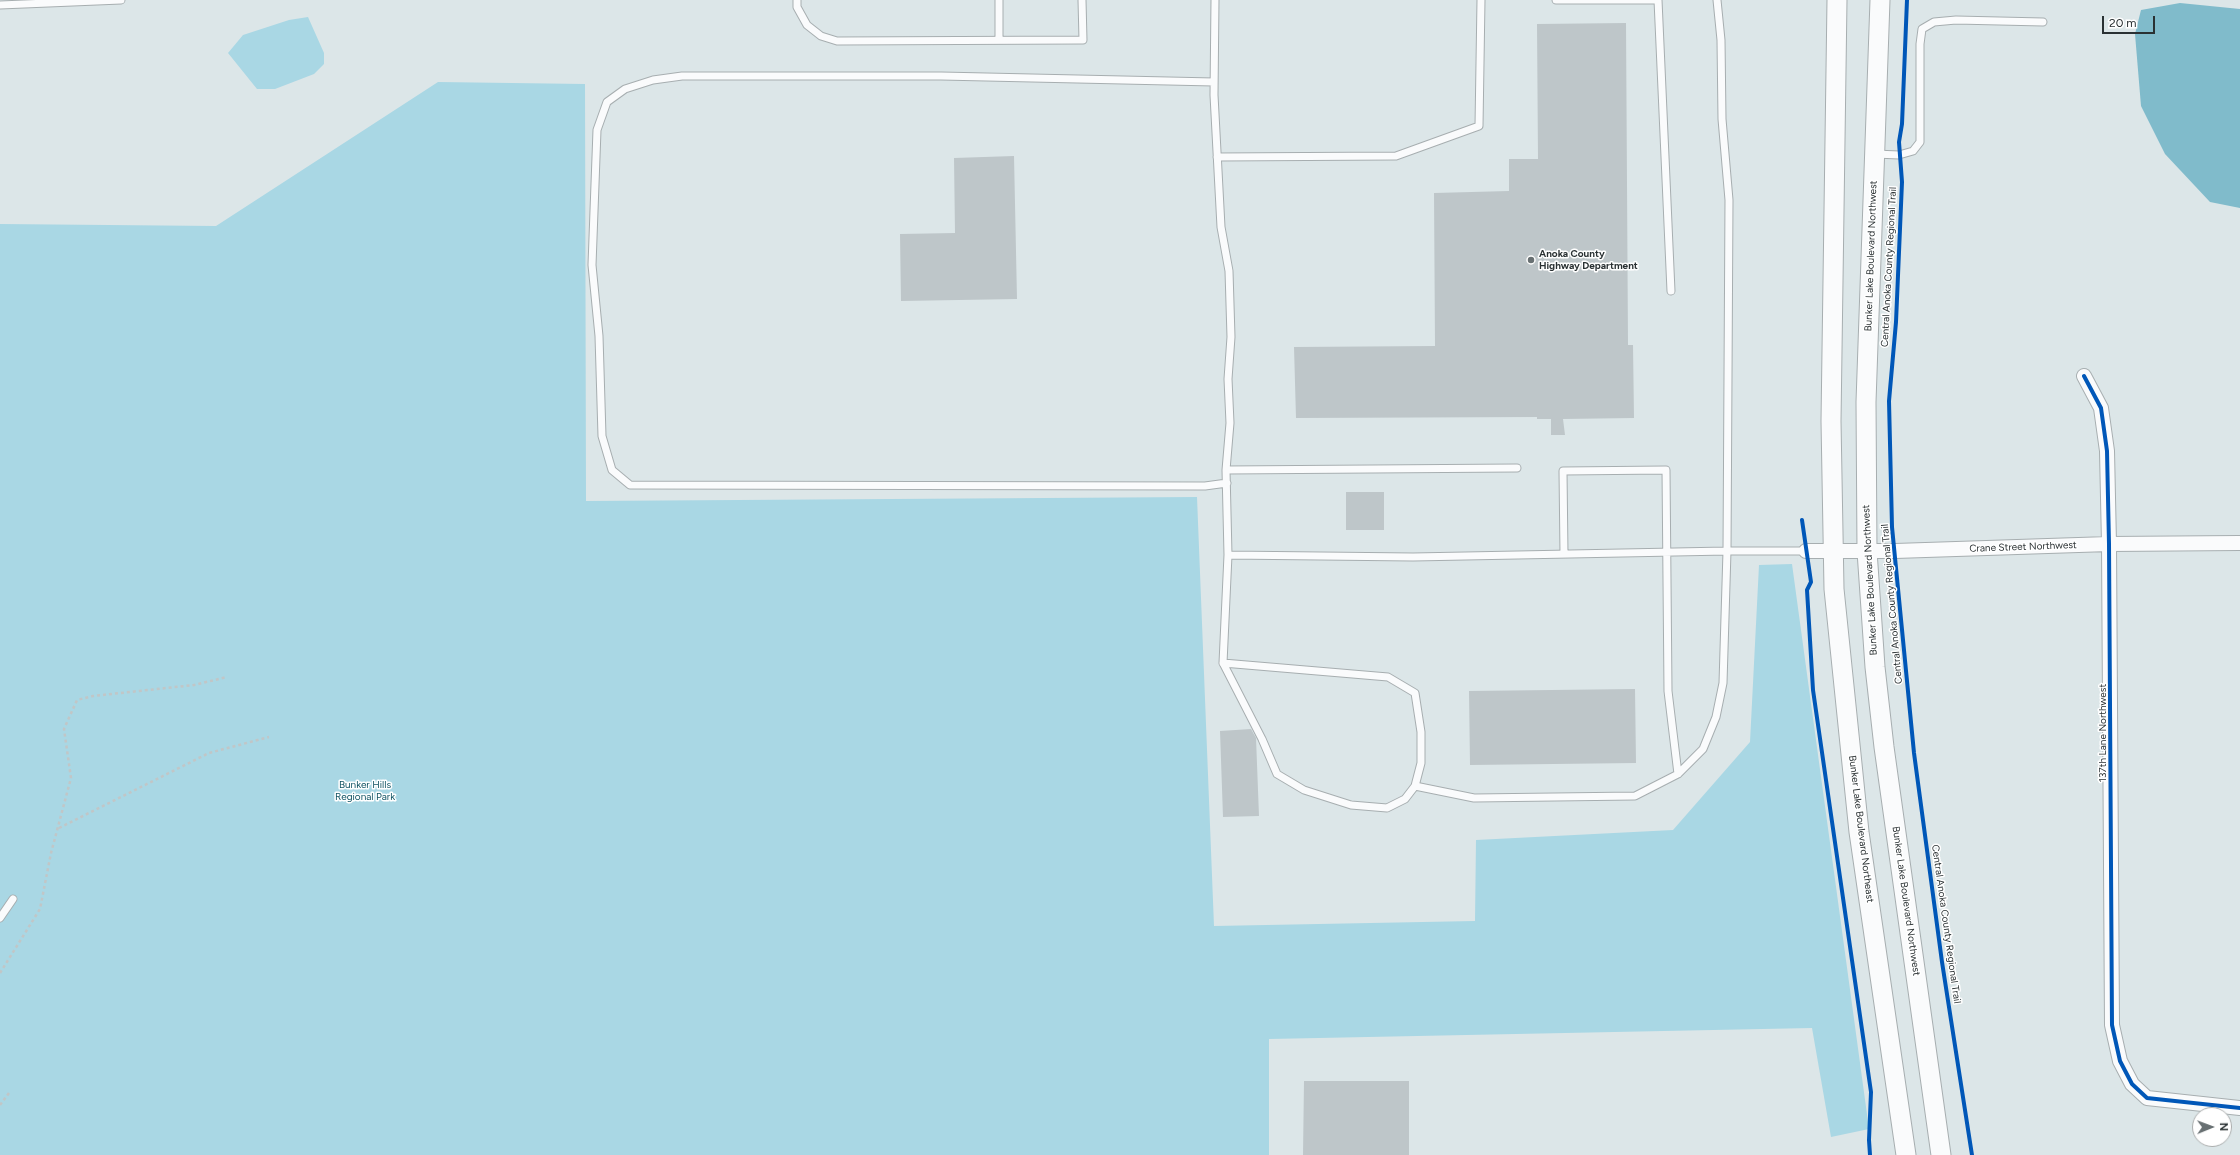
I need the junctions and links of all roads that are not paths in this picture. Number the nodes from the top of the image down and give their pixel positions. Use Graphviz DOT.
graph roads {
  1 [pos="121,0"];
  2 [pos="797,0"];
  3 [pos="999,0"];
  4 [pos="1082,0"];
  5 [pos="1215,0"];
  6 [pos="1481,0"];
  7 [pos="1556,0"];
  8 [pos="1717,0"];
  9 [pos="1837,0"];
  10 [pos="1880,0"];
  11 [pos="82,1"];
  12 [pos="0,5"];
  13 [pos="2043,22"];
  14 [pos="999,40"];
  15 [pos="1214,82"];
  16 [pos="1875,154"];
  17 [pos="1217,157"];
  18 [pos="1670,291"];
  19 [pos="2084,376"];
  20 [pos="1517,468"];
  21 [pos="1226,470"];
  22 [pos="1227,484"];
  23 [pos="2240,543"];
  24 [pos="2109,544"];
  25 [pos="1833,550"];
  26 [pos="1727,551"];
  27 [pos="1806,551"];
  28 [pos="1867,551"];
  29 [pos="1668,552"];
  30 [pos="1564,554"];
  31 [pos="1228,556"];
  32 [pos="1222,663"];
  33 [pos="1678,774"];
  34 [pos="1415,786"];
  35 [pos="13,899"];
  36 [pos="0,918"];
  37 [pos="2240,1108"];
  38 [pos="1905,1155"];
  39 [pos="1941,1155"];
  1 -- 11 [label="lane"];
  2 -- 14 [label="lane"];
  3 -- 14 [label="lane"];
  4 -- 14 [label="lane"];
  5 -- 15 [label="lane"];
  6 -- 17 [label="lane"];
  7 -- 18 [label="lane"];
  8 -- 26 [label="lane"];
  9 -- 25 [label="main road, Bunker Lake Boulevard Northeast"];
  10 -- 16 [label="main road, Bunker Lake Boulevard Northwest"];
  11 -- 12 [label="lane"];
  13 -- 16 [label="lane"];
  15 -- 17 [label="lane"];
  15 -- 22 [label="lane"];
  16 -- 28 [label="main road, Bunker Lake Boulevard Northwest"];
  17 -- 21 [label="lane"];
  19 -- 24 [label="street, 137th Lane Northwest"];
  20 -- 21 [label="lane"];
  21 -- 22 [label="lane"];
  22 -- 31 [label="lane"];
  23 -- 24 [label="street, Crane Street Northwest"];
  24 -- 28 [label="street, Crane Street Northwest"];
  24 -- 37 [label="street, 137th Lane Northwest"];
  25 -- 27 [label="street, Crane Street Northwest"];
  25 -- 28 [label="street, Crane Street Northwest"];
  25 -- 38 [label="main road, Bunker Lake Boulevard Northeast"];
  26 -- 27 [label="lane"];
  26 -- 29 [label="lane"];
  26 -- 33 [label="lane"];
  28 -- 39 [label="main road, Bunker Lake Boulevard Northwest"];
  29 -- 30 [label="lane"];
  29 -- 30 [label="lane"];
  29 -- 33 [label="lane"];
  30 -- 31 [label="lane"];
  31 -- 32 [label="lane"];
  32 -- 34 [label="lane"];
  32 -- 34 [label="lane"];
  33 -- 34 [label="lane"];
  35 -- 36 [label="lane"];
}
